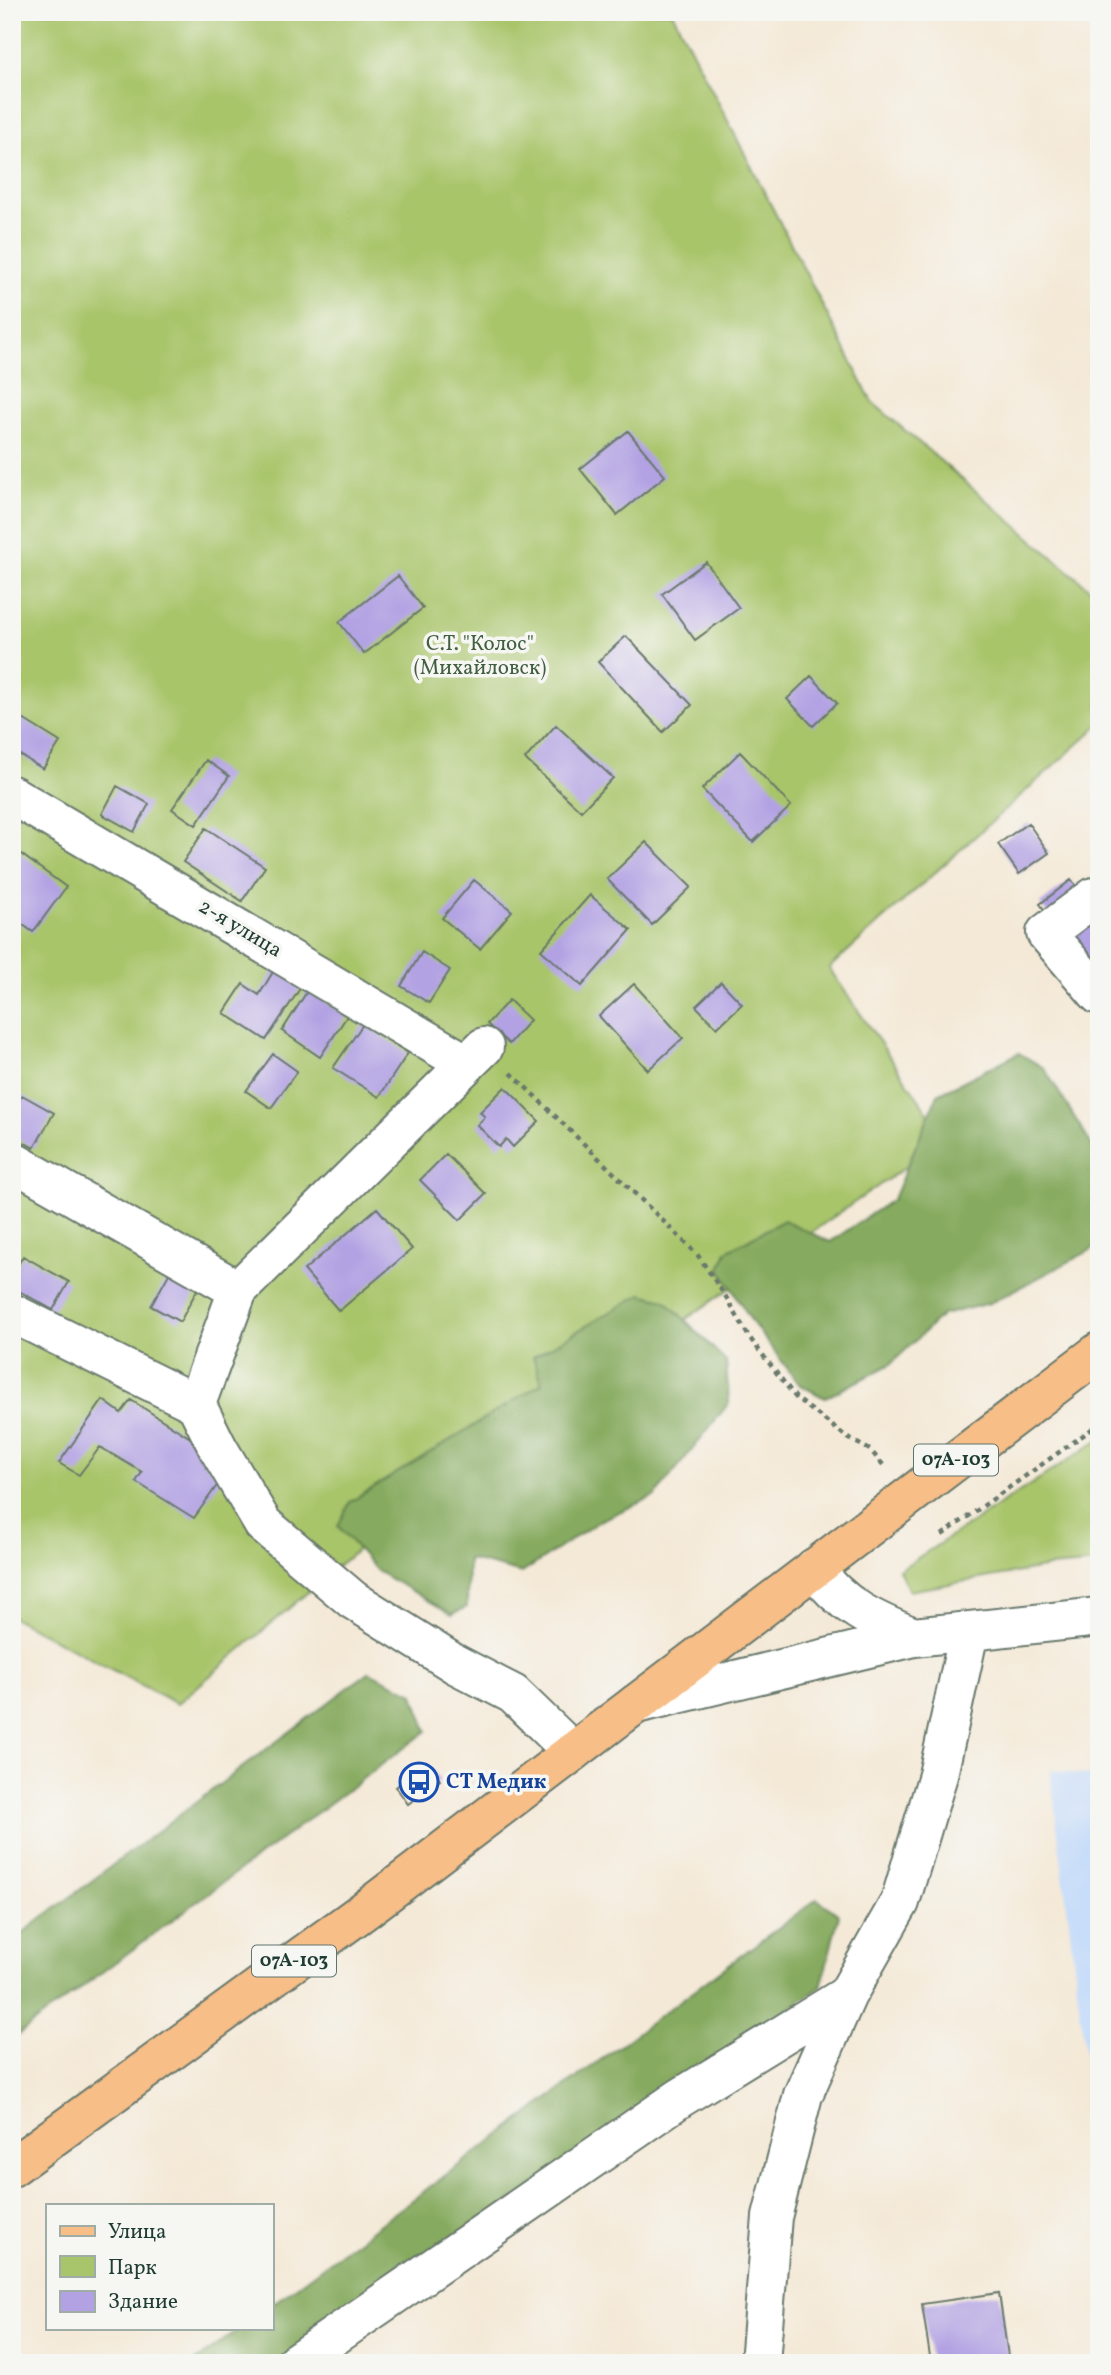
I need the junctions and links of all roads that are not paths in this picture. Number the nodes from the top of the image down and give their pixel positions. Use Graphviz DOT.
graph roads {
  1 [pos="12,795"];
  2 [pos="1099,904"];
  3 [pos="1099,995"];
  4 [pos="12,1160"];
  5 [pos="238,1290"];
  6 [pos="12,1312"];
  7 [pos="1099,1352"];
  8 [pos="195,1404"];
  9 [pos="814,1568"];
  10 [pos="1099,1617"];
  11 [pos="969,1632"];
  12 [pos="914,1637"];
  13 [pos="636,1704"];
  14 [pos="573,1752"];
  15 [pos="847,1995"];
  16 [pos="12,2167"];
  17 [pos="295,2363"];
  18 [pos="760,2363"];
  1 -- 5 [label="street, 2-я улица"];
  2 -- 3 [label="street"];
  4 -- 5 [label="street"];
  5 -- 8 [label="street"];
  6 -- 8 [label="street"];
  7 -- 9 [label="main road, 07А-103"];
  8 -- 14 [label="street"];
  9 -- 12 [label="street"];
  9 -- 13 [label="main road, 07А-103"];
  10 -- 11 [label="street"];
  11 -- 12 [label="street"];
  11 -- 15 [label="street"];
  12 -- 13 [label="street"];
  13 -- 14 [label="main road, 07А-103"];
  14 -- 16 [label="main road, 07А-103"];
  15 -- 17 [label="street"];
  15 -- 18 [label="street"];
}
